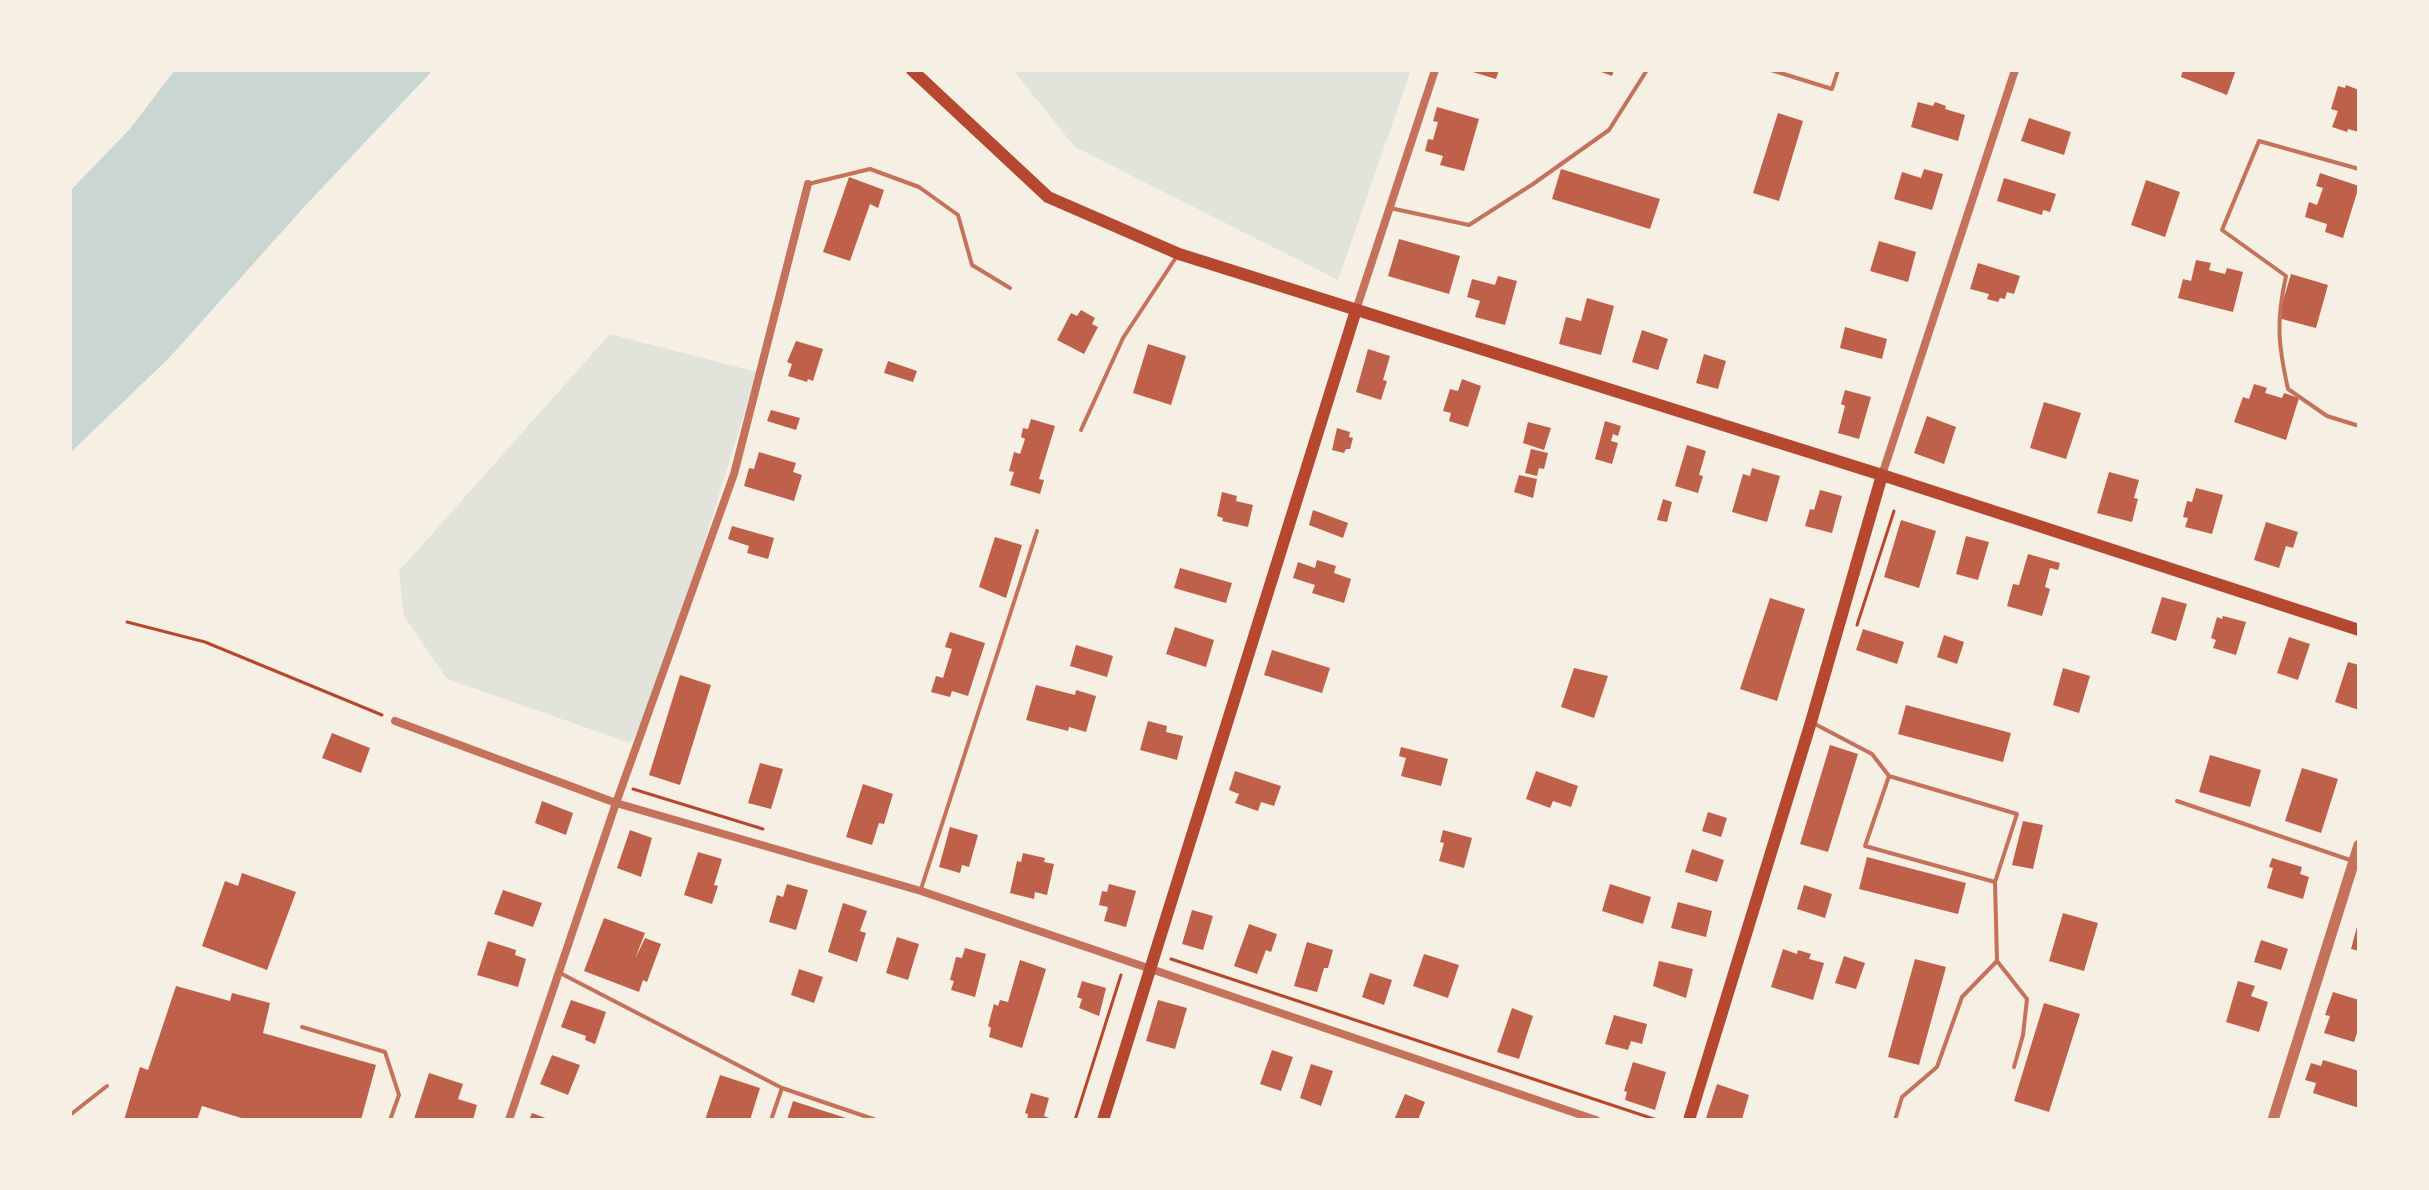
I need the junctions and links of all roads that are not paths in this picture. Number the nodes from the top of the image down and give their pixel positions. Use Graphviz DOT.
graph roads {
  1 [pos="912,70"];
  2 [pos="1435,70"];
  3 [pos="1647,70"];
  4 [pos="1771,70"];
  5 [pos="1838,70"];
  6 [pos="2015,70"];
  7 [pos="2359,169"];
  8 [pos="808,184"];
  9 [pos="1390,208"];
  10 [pos="1179,254"];
  11 [pos="1010,288"];
  12 [pos="1356,310"];
  13 [pos="2359,426"];
  14 [pos="1081,430"];
  15 [pos="1882,475"];
  16 [pos="1037,531"];
  17 [pos="2359,630"];
  18 [pos="395,721"];
  19 [pos="1811,722"];
  20 [pos="1889,776"];
  21 [pos="2177,801"];
  22 [pos="616,803"];
  23 [pos="2359,845"];
  24 [pos="2354,861"];
  25 [pos="1995,882"];
  26 [pos="921,891"];
  27 [pos="1997,961"];
  28 [pos="1151,969"];
  29 [pos="560,973"];
  30 [pos="302,1027"];
  31 [pos="2014,1067"];
  32 [pos="107,1086"];
  33 [pos="782,1088"];
  34 [pos="70,1115"];
  35 [pos="390,1120"];
  36 [pos="509,1120"];
  37 [pos="771,1120"];
  38 [pos="876,1120"];
  39 [pos="1103,1120"];
  40 [pos="1596,1120"];
  41 [pos="1689,1120"];
  42 [pos="1895,1120"];
  43 [pos="2273,1120"];
  1 -- 10 [label="main road"];
  2 -- 9 [label="street"];
  3 -- 9 [label="lane"];
  4 -- 5 [label="lane"];
  6 -- 15 [label="street"];
  7 -- 13 [label="lane"];
  8 -- 11 [label="lane"];
  8 -- 22 [label="street"];
  9 -- 12 [label="street"];
  10 -- 12 [label="main road"];
  10 -- 14 [label="lane"];
  12 -- 15 [label="main road"];
  12 -- 28 [label="main road"];
  15 -- 17 [label="main road"];
  15 -- 19 [label="main road"];
  16 -- 26 [label="lane"];
  18 -- 22 [label="street"];
  19 -- 20 [label="lane"];
  19 -- 41 [label="main road"];
  20 -- 25 [label="lane"];
  20 -- 25 [label="lane"];
  21 -- 24 [label="lane"];
  22 -- 26 [label="street"];
  22 -- 29 [label="street"];
  23 -- 24 [label="street"];
  24 -- 43 [label="street"];
  25 -- 27 [label="lane"];
  26 -- 28 [label="street"];
  27 -- 31 [label="lane"];
  27 -- 42 [label="lane"];
  28 -- 39 [label="main road"];
  28 -- 40 [label="street"];
  29 -- 33 [label="lane"];
  29 -- 36 [label="street"];
  30 -- 35 [label="lane"];
  32 -- 34 [label="lane"];
  33 -- 37 [label="lane"];
  33 -- 38 [label="lane"];
}
